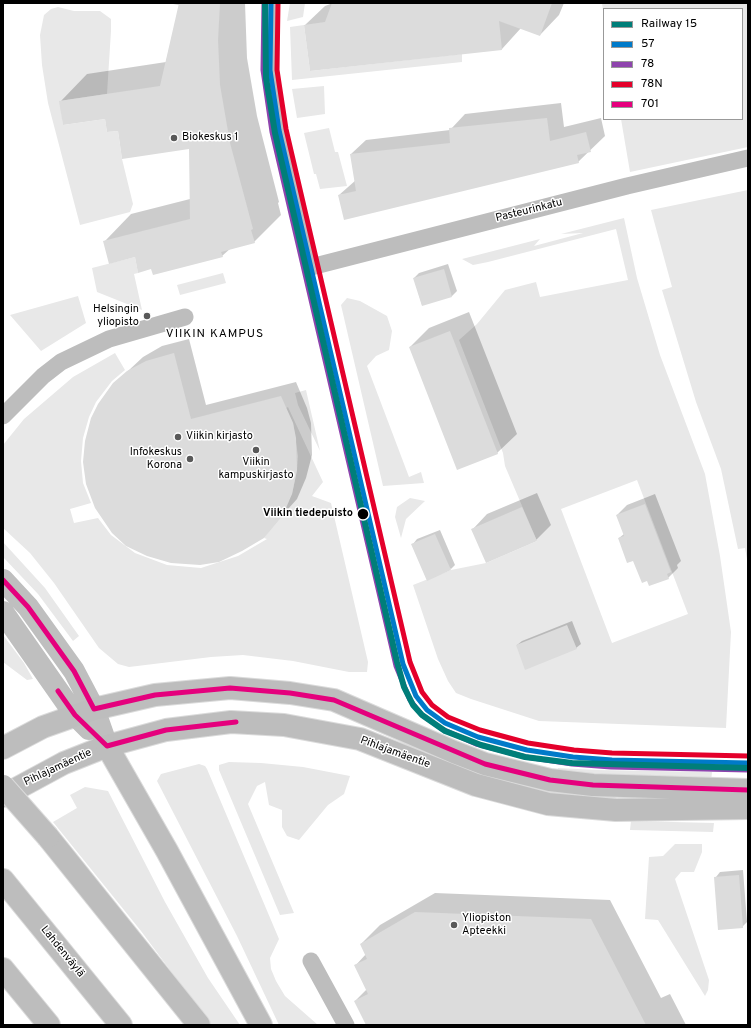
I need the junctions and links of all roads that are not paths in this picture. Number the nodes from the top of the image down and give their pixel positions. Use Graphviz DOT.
graph roads {
  1 [pos="271,3"];
  2 [pos="748,158"];
  3 [pos="185,317"];
  4 [pos="3,416"];
  5 [pos="3,580"];
  6 [pos="3,612"];
  7 [pos="84,712"];
  8 [pos="107,746"];
  9 [pos="3,748"];
  10 [pos="3,786"];
  11 [pos="748,790"];
  12 [pos="3,796"];
  13 [pos="748,808"];
  14 [pos="3,880"];
  15 [pos="311,962"];
  16 [pos="3,969"];
  17 [pos="49,1025"];
  18 [pos="121,1025"];
  19 [pos="198,1025"];
  20 [pos="261,1025"];
  21 [pos="346,1025"];
  1 -- 2 [label="street, Pasteurinkatu"];
  3 -- 4 [label="street"];
  5 -- 7 [label="street"];
  6 -- 7 [label="street"];
  7 -- 8 [label="street"];
  7 -- 9 [label="main road, Pihlajamäentie"];
  7 -- 11 [label="main road, Pihlajamäentie"];
  8 -- 12 [label="main road, Pihlajamäentie"];
  8 -- 13 [label="main road, Pihlajamäentie"];
  8 -- 20 [label="main road"];
  10 -- 19 [label="main road, bridge"];
  14 -- 18 [label="main road, Lahdenväylä"];
  15 -- 21 [label="street"];
  16 -- 17 [label="main road"];
}
